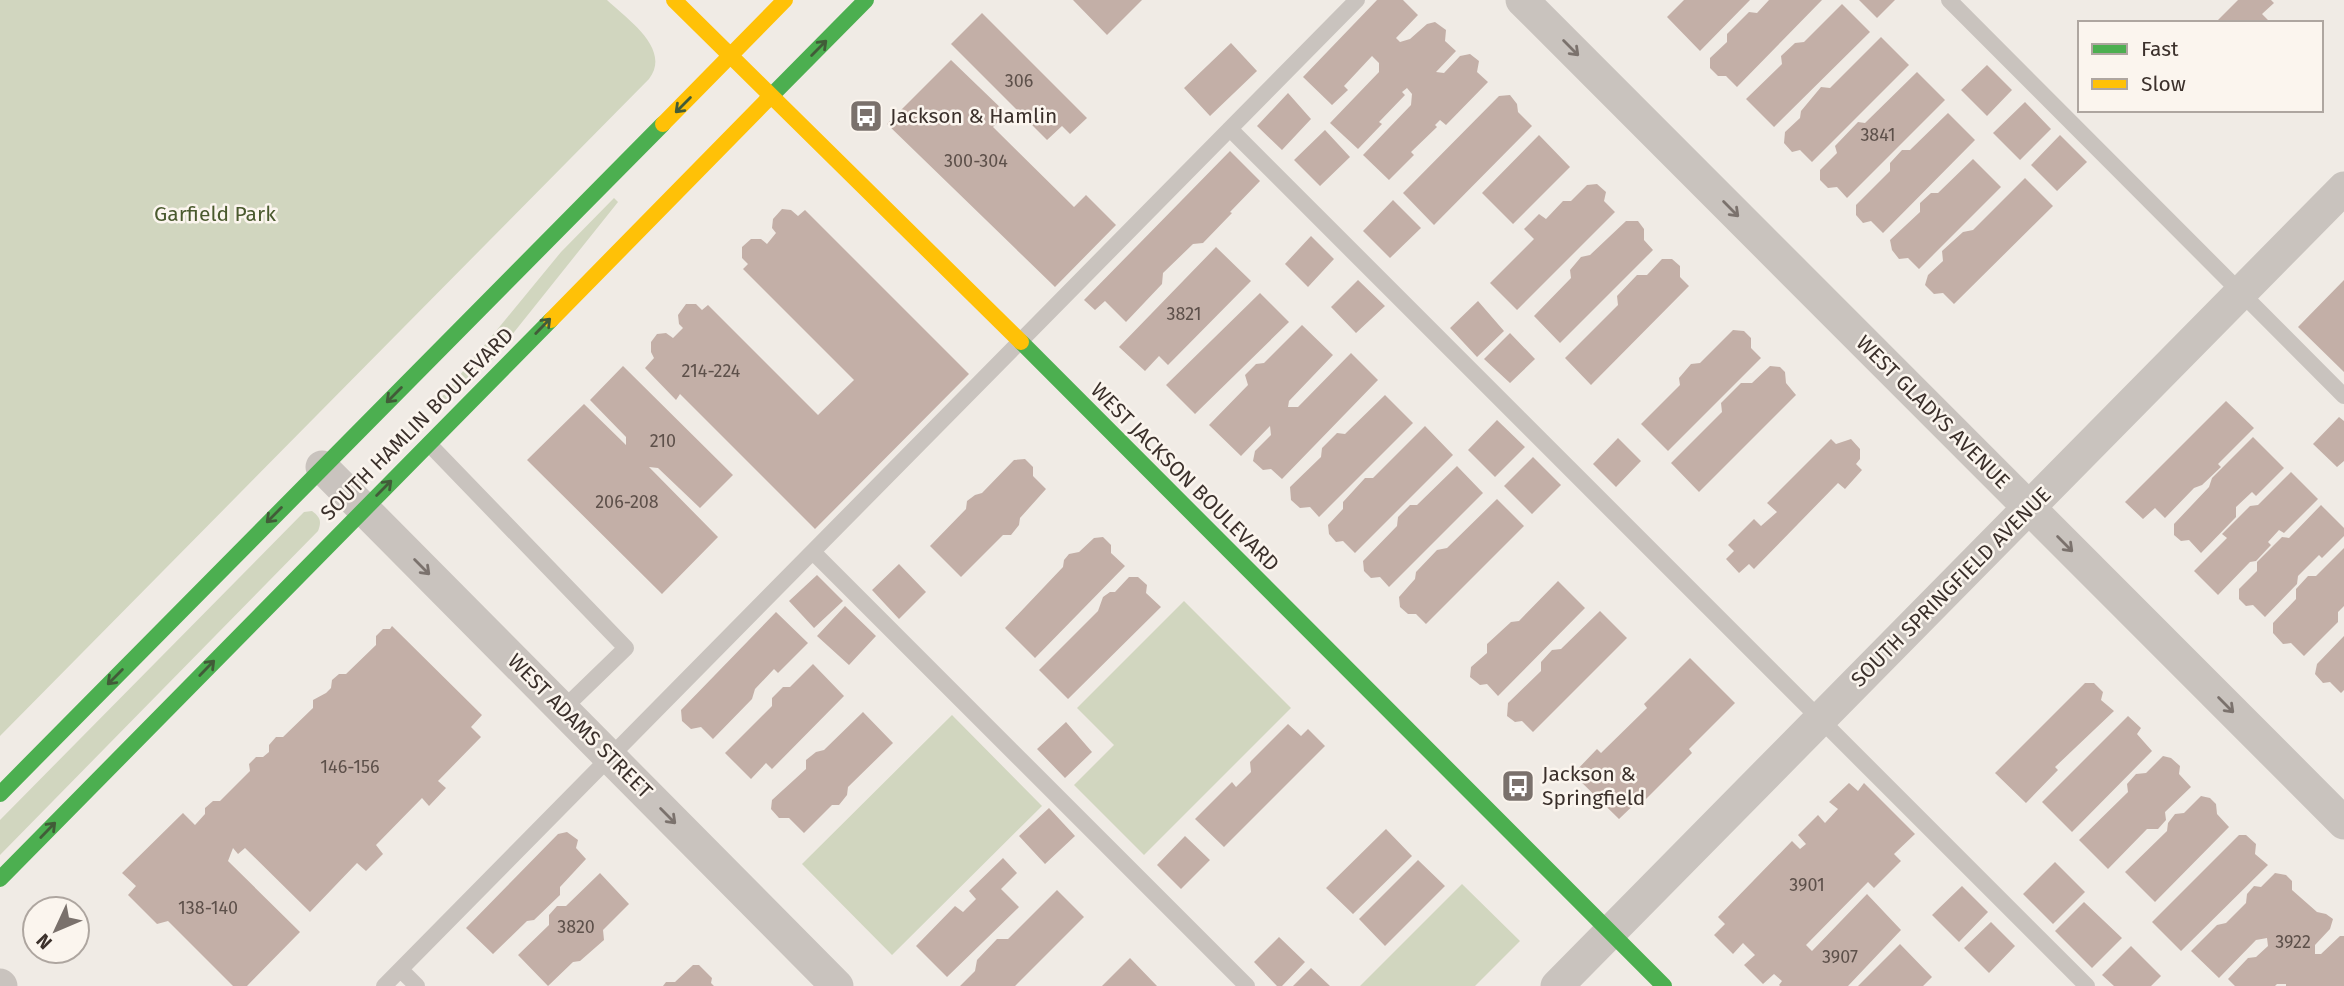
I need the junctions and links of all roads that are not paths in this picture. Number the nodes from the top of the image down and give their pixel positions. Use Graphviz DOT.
graph roads {
  1 [pos="674,0"];
  2 [pos="785,0"];
  3 [pos="866,0"];
  4 [pos="1357,0"];
  5 [pos="1522,0"];
  6 [pos="1949,0"];
  7 [pos="731,57"];
  8 [pos="771,95"];
  9 [pos="1230,129"];
  10 [pos="2344,188"];
  11 [pos="2241,293"];
  12 [pos="1020,341"];
  13 [pos="2344,396"];
  14 [pos="428,443"];
  15 [pos="322,467"];
  16 [pos="2029,507"];
  17 [pos="363,509"];
  18 [pos="813,552"];
  19 [pos="562,709"];
  20 [pos="1820,719"];
  21 [pos="610,758"];
  22 [pos="0,794"];
  23 [pos="2344,823"];
  24 [pos="0,879"];
  25 [pos="1610,932"];
  26 [pos="401,970"];
  27 [pos="384,986"];
  28 [pos="417,986"];
  29 [pos="837,986"];
  30 [pos="1247,986"];
  31 [pos="1557,986"];
  32 [pos="1664,986"];
  33 [pos="2087,986"];
  1 -- 7 [label="street, WEST JACKSON BOULEVARD"];
  2 -- 7 [label="street, SOUTH HAMLIN BOULEVARD"];
  8 -- 3 [label="street, SOUTH HAMLIN BOULEVARD, one-way"];
  4 -- 9 [label="lane"];
  5 -- 16 [label="street, WEST GLADYS AVENUE, one-way"];
  6 -- 11 [label="lane"];
  7 -- 8 [label="street, WEST JACKSON BOULEVARD"];
  7 -- 15 [label="street, SOUTH HAMLIN BOULEVARD, one-way"];
  8 -- 12 [label="street, WEST JACKSON BOULEVARD"];
  14 -- 8 [label="street, SOUTH HAMLIN BOULEVARD, one-way"];
  9 -- 12 [label="lane"];
  9 -- 20 [label="lane"];
  10 -- 11 [label="street, SOUTH SPRINGFIELD AVENUE"];
  11 -- 13 [label="lane"];
  11 -- 16 [label="street, SOUTH SPRINGFIELD AVENUE"];
  12 -- 18 [label="lane"];
  12 -- 25 [label="street, WEST JACKSON BOULEVARD"];
  17 -- 14 [label="street, SOUTH HAMLIN BOULEVARD, one-way"];
  14 -- 19 [label="lane"];
  15 -- 17 [label="street, WEST ADAMS STREET"];
  15 -- 22 [label="street, SOUTH HAMLIN BOULEVARD, one-way"];
  16 -- 20 [label="street, SOUTH SPRINGFIELD AVENUE"];
  16 -- 23 [label="street, WEST GLADYS AVENUE, one-way"];
  17 -- 19 [label="street, WEST ADAMS STREET, one-way"];
  24 -- 17 [label="street, SOUTH HAMLIN BOULEVARD, one-way"];
  18 -- 21 [label="lane"];
  18 -- 30 [label="lane"];
  19 -- 21 [label="street, WEST ADAMS STREET"];
  20 -- 25 [label="street, SOUTH SPRINGFIELD AVENUE"];
  20 -- 33 [label="lane"];
  21 -- 26 [label="lane"];
  21 -- 29 [label="street, WEST ADAMS STREET, one-way"];
  25 -- 31 [label="street, SOUTH SPRINGFIELD AVENUE"];
  25 -- 32 [label="street, WEST JACKSON BOULEVARD"];
  26 -- 27 [label="lane"];
  26 -- 28 [label="lane"];
}
